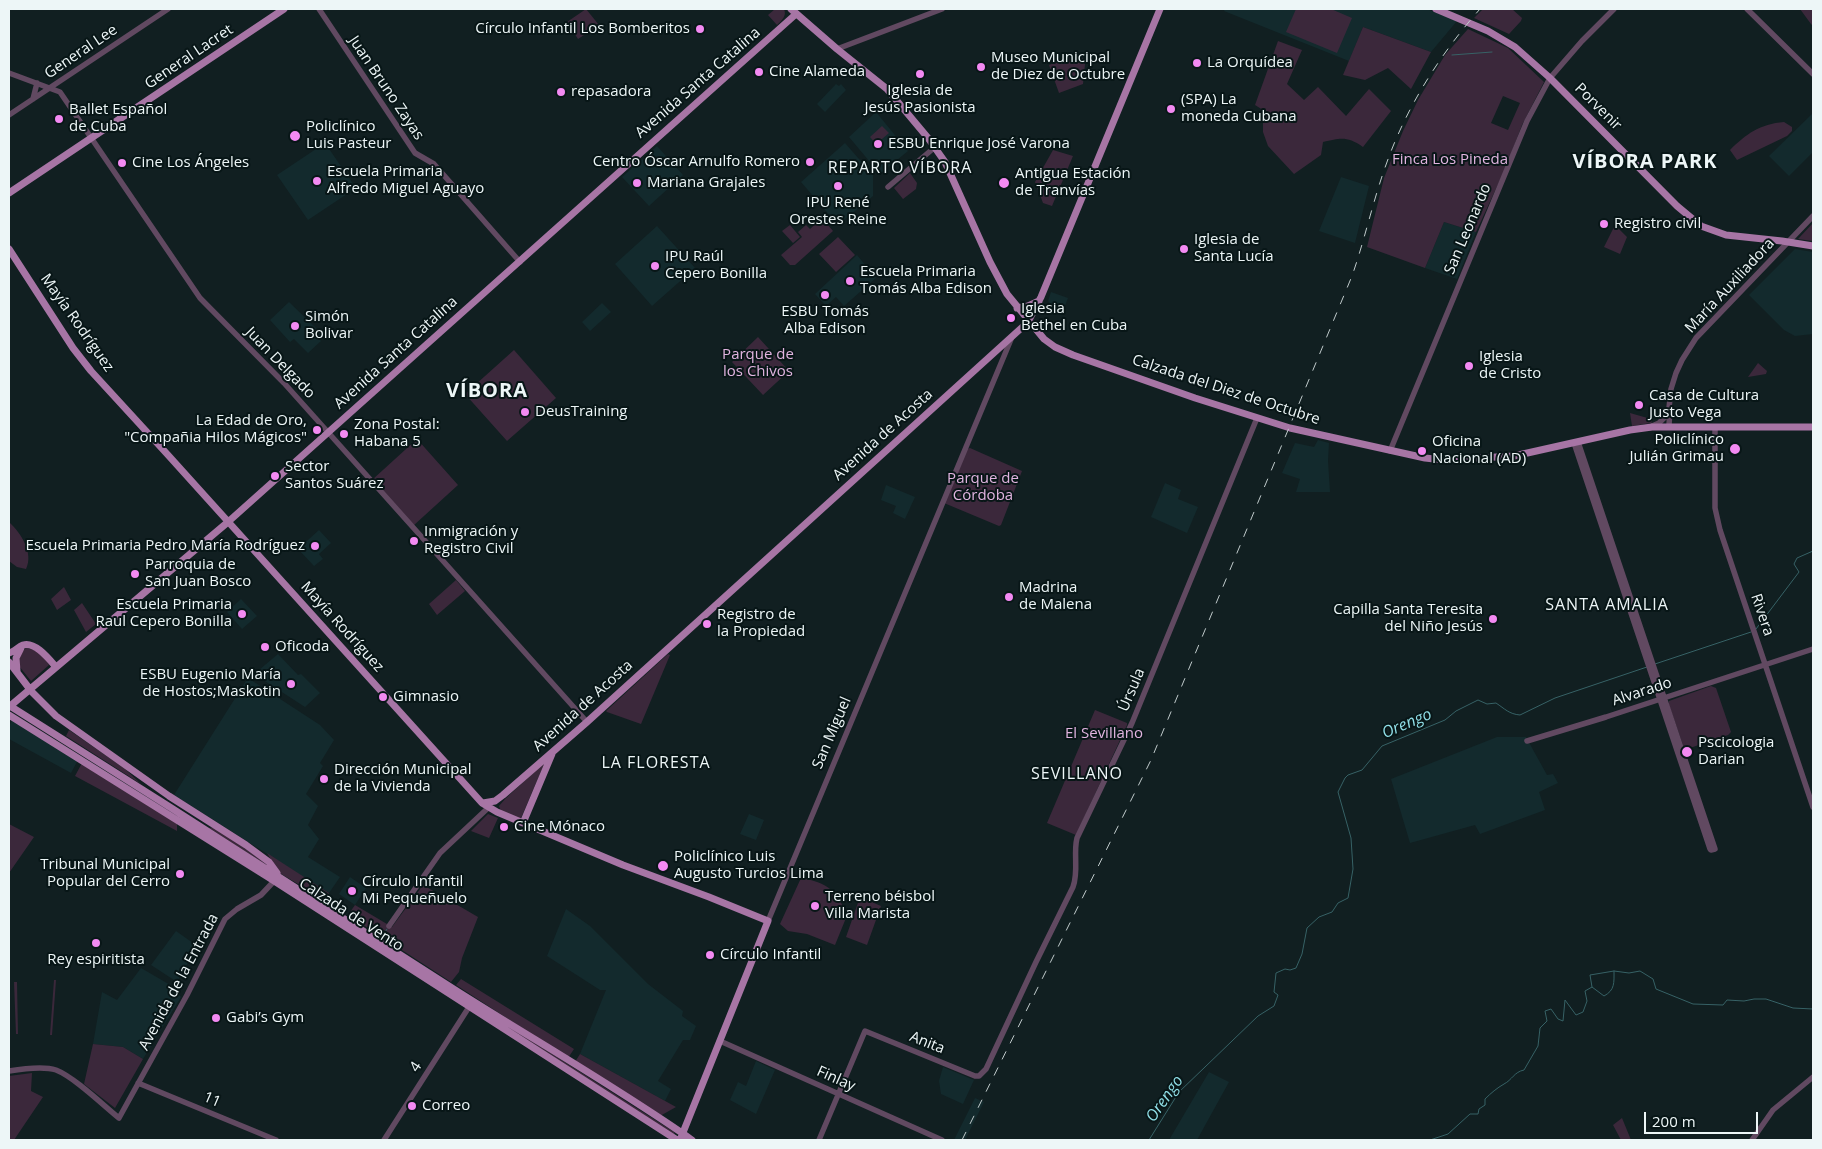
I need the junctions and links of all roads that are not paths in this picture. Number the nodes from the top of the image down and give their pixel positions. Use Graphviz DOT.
graph roads {
  1 [pos="168,9"];
  2 [pos="284,9"];
  3 [pos="319,9"];
  4 [pos="942,9"];
  5 [pos="1160,9"];
  6 [pos="1436,9"];
  7 [pos="1614,9"];
  8 [pos="1747,9"];
  9 [pos="793,10"];
  10 [pos="837,49"];
  11 [pos="9,73"];
  12 [pos="1813,74"];
  13 [pos="1550,78"];
  14 [pos="37,83"];
  15 [pos="53,86"];
  16 [pos="33,99"];
  17 [pos="9,115"];
  18 [pos="92,139"];
  19 [pos="936,147"];
  20 [pos="888,187"];
  21 [pos="9,193"];
  22 [pos="1813,216"];
  23 [pos="1788,242"];
  24 [pos="1813,246"];
  25 [pos="9,249"];
  26 [pos="520,262"];
  27 [pos="1039,301"];
  28 [pos="1017,308"];
  29 [pos="1028,322"];
  30 [pos="1012,338"];
  31 [pos="1669,408"];
  32 [pos="1666,416"];
  33 [pos="1258,418"];
  34 [pos="1668,425"];
  35 [pos="1652,427"];
  36 [pos="1715,427"];
  37 [pos="1813,427"];
  38 [pos="328,433"];
  39 [pos="1576,442"];
  40 [pos="1390,451"];
  41 [pos="228,522"];
  42 [pos="33,646"];
  43 [pos="1813,649"];
  44 [pos="9,653"];
  45 [pos="9,662"];
  46 [pos="1765,665"];
  47 [pos="56,667"];
  48 [pos="18,674"];
  49 [pos="1662,698"];
  50 [pos="10,706"];
  51 [pos="10,715"];
  52 [pos="587,722"];
  53 [pos="1527,740"];
  54 [pos="554,751"];
  55 [pos="128,767"];
  56 [pos="503,795"];
  57 [pos="166,802"];
  58 [pos="485,806"];
  59 [pos="1813,807"];
  60 [pos="497,812"];
  61 [pos="182,823"];
  62 [pos="523,823"];
  63 [pos="276,879"];
  64 [pos="768,921"];
  65 [pos="389,926"];
  66 [pos="469,1007"];
  67 [pos="720,1041"];
  68 [pos="9,1071"];
  69 [pos="979,1076"];
  70 [pos="1813,1077"];
  71 [pos="138,1083"];
  72 [pos="838,1094"];
  73 [pos="680,1138"];
  74 [pos="276,1140"];
  75 [pos="384,1140"];
  76 [pos="692,1140"];
  77 [pos="820,1140"];
  78 [pos="942,1140"];
  79 [pos="1752,1140"];
  1 -- 15 [label="street, General Lee"];
  2 -- 18 [label="main road, General Lacret"];
  3 -- 26 [label="street, Juan Bruno Zayas"];
  4 -- 10 [label="street"];
  5 -- 27 [label="main road, Avenida de Acosta"];
  6 -- 13 [label="main road, Porvenir"];
  7 -- 13 [label="street, San Leonardo"];
  8 -- 12 [label="street"];
  9 -- 10 [label="main road"];
  9 -- 26 [label="main road, Avenida Santa Catalina"];
  10 -- 19 [label="main road"];
  11 -- 14 [label="street, Juan Delgado"];
  13 -- 23 [label="main road, Porvenir"];
  13 -- 40 [label="street, San Leonardo"];
  14 -- 15 [label="street, Juan Delgado"];
  14 -- 16 [label="street"];
  15 -- 16 [label="street, General Lee"];
  15 -- 18 [label="street, Juan Delgado"];
  16 -- 17 [label="street, General Lee"];
  18 -- 21 [label="main road, General Lacret"];
  18 -- 38 [label="street, Juan Delgado"];
  19 -- 20 [label="street"];
  19 -- 28 [label="main road"];
  22 -- 23 [label="street, María Auxiliadora"];
  23 -- 24 [label="main road, Porvenir"];
  23 -- 31 [label="street, María Auxiliadora"];
  25 -- 41 [label="main road, Mayía Rodríguez"];
  26 -- 38 [label="main road, Avenida Santa Catalina"];
  27 -- 28 [label="main road"];
  27 -- 29 [label="main road, Avenida de Acosta"];
  28 -- 29 [label="main road, Calzada del Diez de Octubre"];
  29 -- 30 [label="main road, Avenida de Acosta"];
  29 -- 33 [label="main road, Calzada del Diez de Octubre"];
  30 -- 52 [label="main road, Avenida de Acosta"];
  30 -- 64 [label="street, San Miguel"];
  31 -- 32 [label="street, María Auxiliadora"];
  31 -- 34 [label="street, María Auxiliadora"];
  32 -- 34 [label="street, María Auxiliadora"];
  32 -- 35 [label="street"];
  33 -- 40 [label="main road, Calzada del Diez de Octubre"];
  33 -- 69 [label="street, Úrsula"];
  34 -- 35 [label="main road, Calzada del Diez de Octubre"];
  34 -- 36 [label="main road, Calzada del Diez de Octubre"];
  35 -- 39 [label="main road, Calzada del Diez de Octubre"];
  36 -- 37 [label="main road, Calzada del Diez de Octubre"];
  36 -- 46 [label="street, Rivera"];
  38 -- 41 [label="main road, Avenida Santa Catalina"];
  38 -- 52 [label="street, Juan Delgado"];
  39 -- 40 [label="main road, Calzada del Diez de Octubre"];
  39 -- 49 [label="street"];
  41 -- 47 [label="main road, Avenida Santa Catalina"];
  41 -- 58 [label="main road, Mayía Rodríguez"];
  42 -- 44 [label="main road"];
  42 -- 47 [label="main road"];
  42 -- 48 [label="main road"];
  43 -- 46 [label="street, Alvarado"];
  45 -- 48 [label="main road, Calzada de Vento"];
  46 -- 49 [label="street, Alvarado"];
  46 -- 59 [label="street, Rivera"];
  47 -- 50 [label="main road, Avenida Santa Catalina"];
  48 -- 55 [label="main road, Calzada de Vento"];
  49 -- 49 [label="street"];
  49 -- 53 [label="street, Alvarado"];
  50 -- 51 [label="main road"];
  50 -- 57 [label="main road, Calzada de Vento"];
  51 -- 61 [label="main road, Calzada de Vento"];
  52 -- 54 [label="main road, Avenida de Acosta"];
  54 -- 56 [label="main road, Avenida de Acosta"];
  54 -- 62 [label="main road"];
  55 -- 57 [label="main road"];
  55 -- 63 [label="main road, Calzada de Vento"];
  56 -- 58 [label="main road, Avenida de Acosta"];
  56 -- 60 [label="main road, Avenida de Acosta"];
  57 -- 61 [label="main road"];
  57 -- 63 [label="main road, Calzada de Vento"];
  58 -- 60 [label="main road, Mayía Rodríguez"];
  58 -- 65 [label="street, Avenida de Acosta"];
  60 -- 62 [label="main road, Mayía Rodríguez"];
  61 -- 63 [label="main road, Calzada de Vento"];
  62 -- 64 [label="main road, Mayía Rodríguez"];
  63 -- 66 [label="main road, Calzada de Vento"];
  63 -- 71 [label="street, Avenida de la Entrada"];
  63 -- 73 [label="main road, Calzada de Vento"];
  64 -- 67 [label="main road, San Miguel"];
  66 -- 73 [label="main road, Calzada de Vento"];
  66 -- 75 [label="street, 4"];
  67 -- 72 [label="street, Finlay"];
  67 -- 73 [label="main road, San Miguel"];
  68 -- 71 [label="street, Avenida de la Entrada"];
  69 -- 72 [label="street, Anita"];
  70 -- 79 [label="street"];
  71 -- 74 [label="street, 11"];
  72 -- 77 [label="street"];
  72 -- 78 [label="street, Finlay"];
  73 -- 76 [label="main road, Calzada de Vento"];
}
